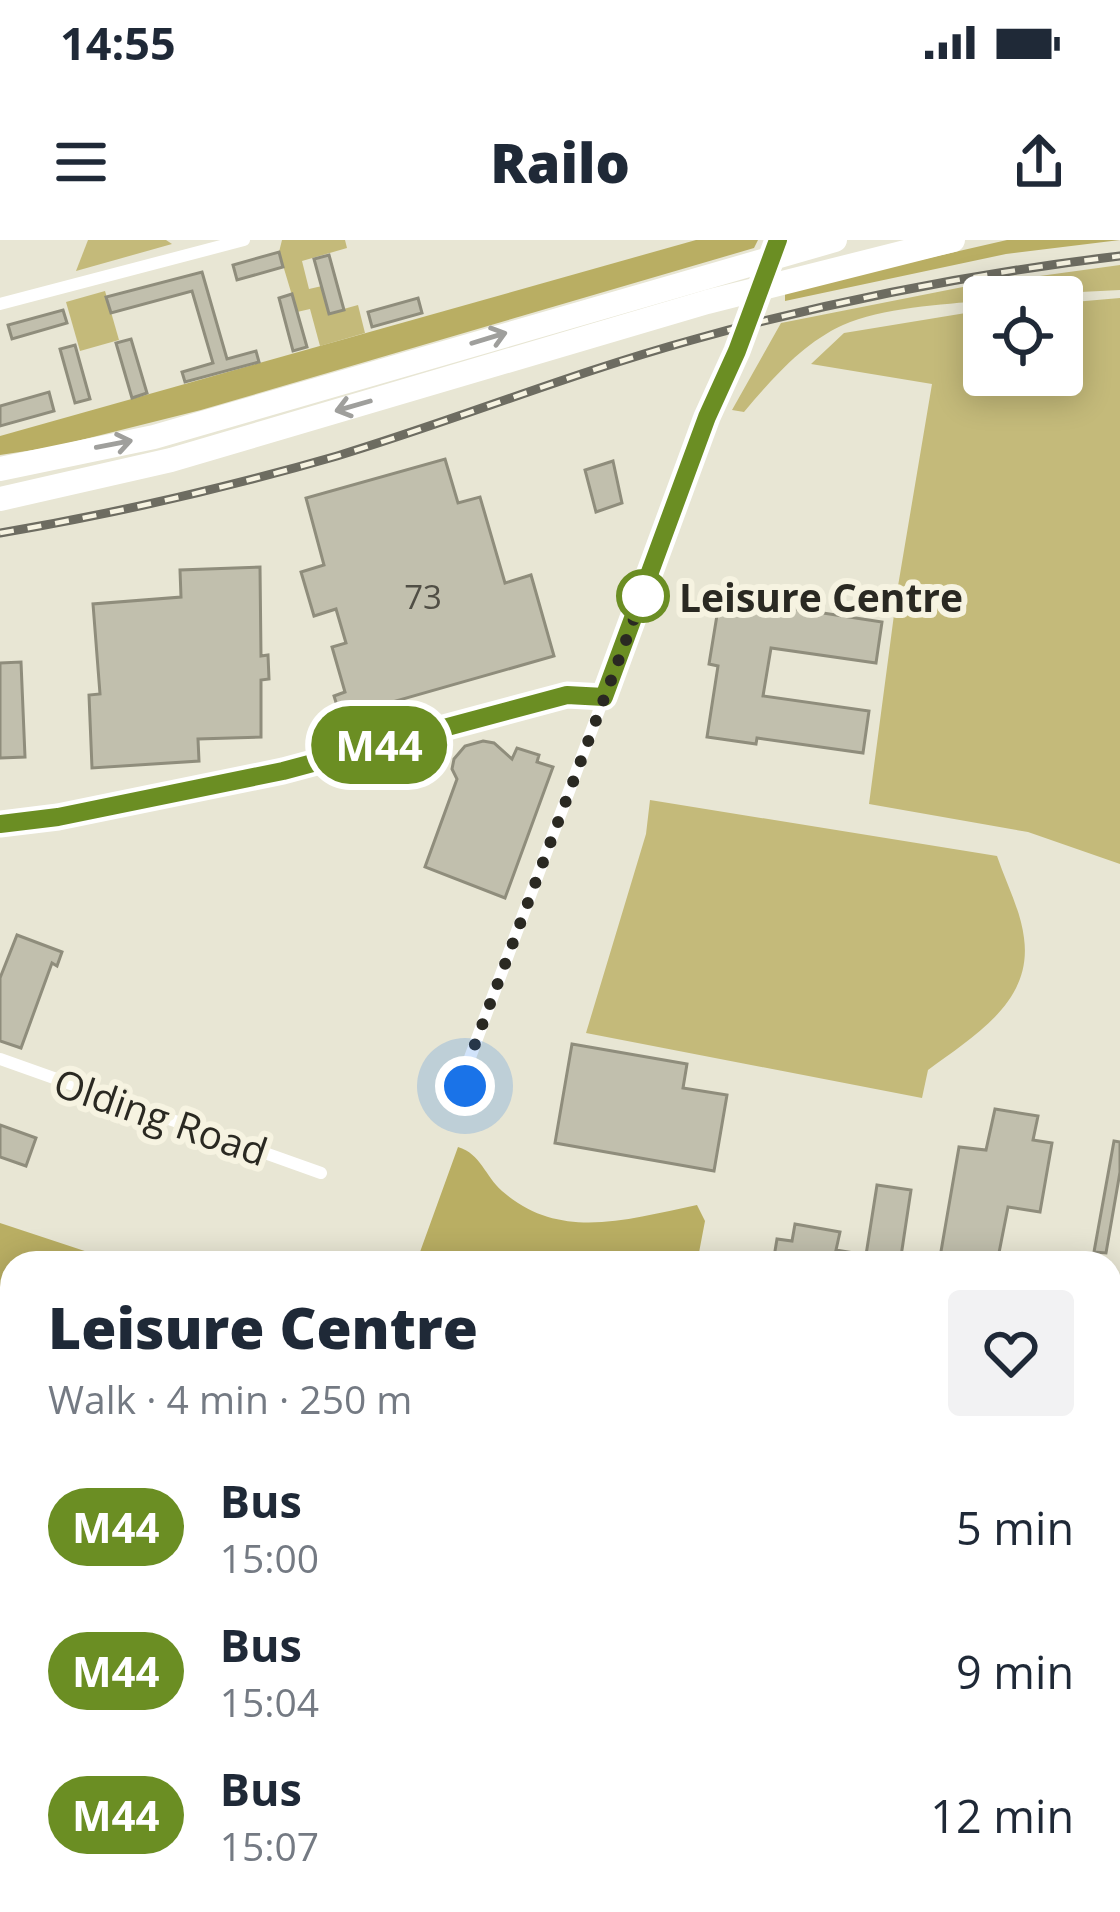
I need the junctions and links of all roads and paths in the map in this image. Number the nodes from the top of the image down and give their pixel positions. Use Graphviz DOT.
graph roads {
  1 [pos="244,240"];
  2 [pos="778,240"];
  3 [pos="953,240"];
  4 [pos="822,243"];
  5 [pos="0,304"];
  6 [pos="0,469"];
  7 [pos="0,499"];
  8 [pos="604,697"];
  9 [pos="0,824"];
  10 [pos="0,1059"];
  11 [pos="471,1106"];
  12 [pos="321,1173"];
  1 -- 5 [label="street"];
  2 -- 8 [label="street"];
  3 -- 7 [label="highway, one-way"];
  6 -- 4 [label="highway, one-way"];
  8 -- 9 [label="street"];
  8 -- 11 [label="street"];
  10 -- 12 [label="street, Olding Road"];
}
